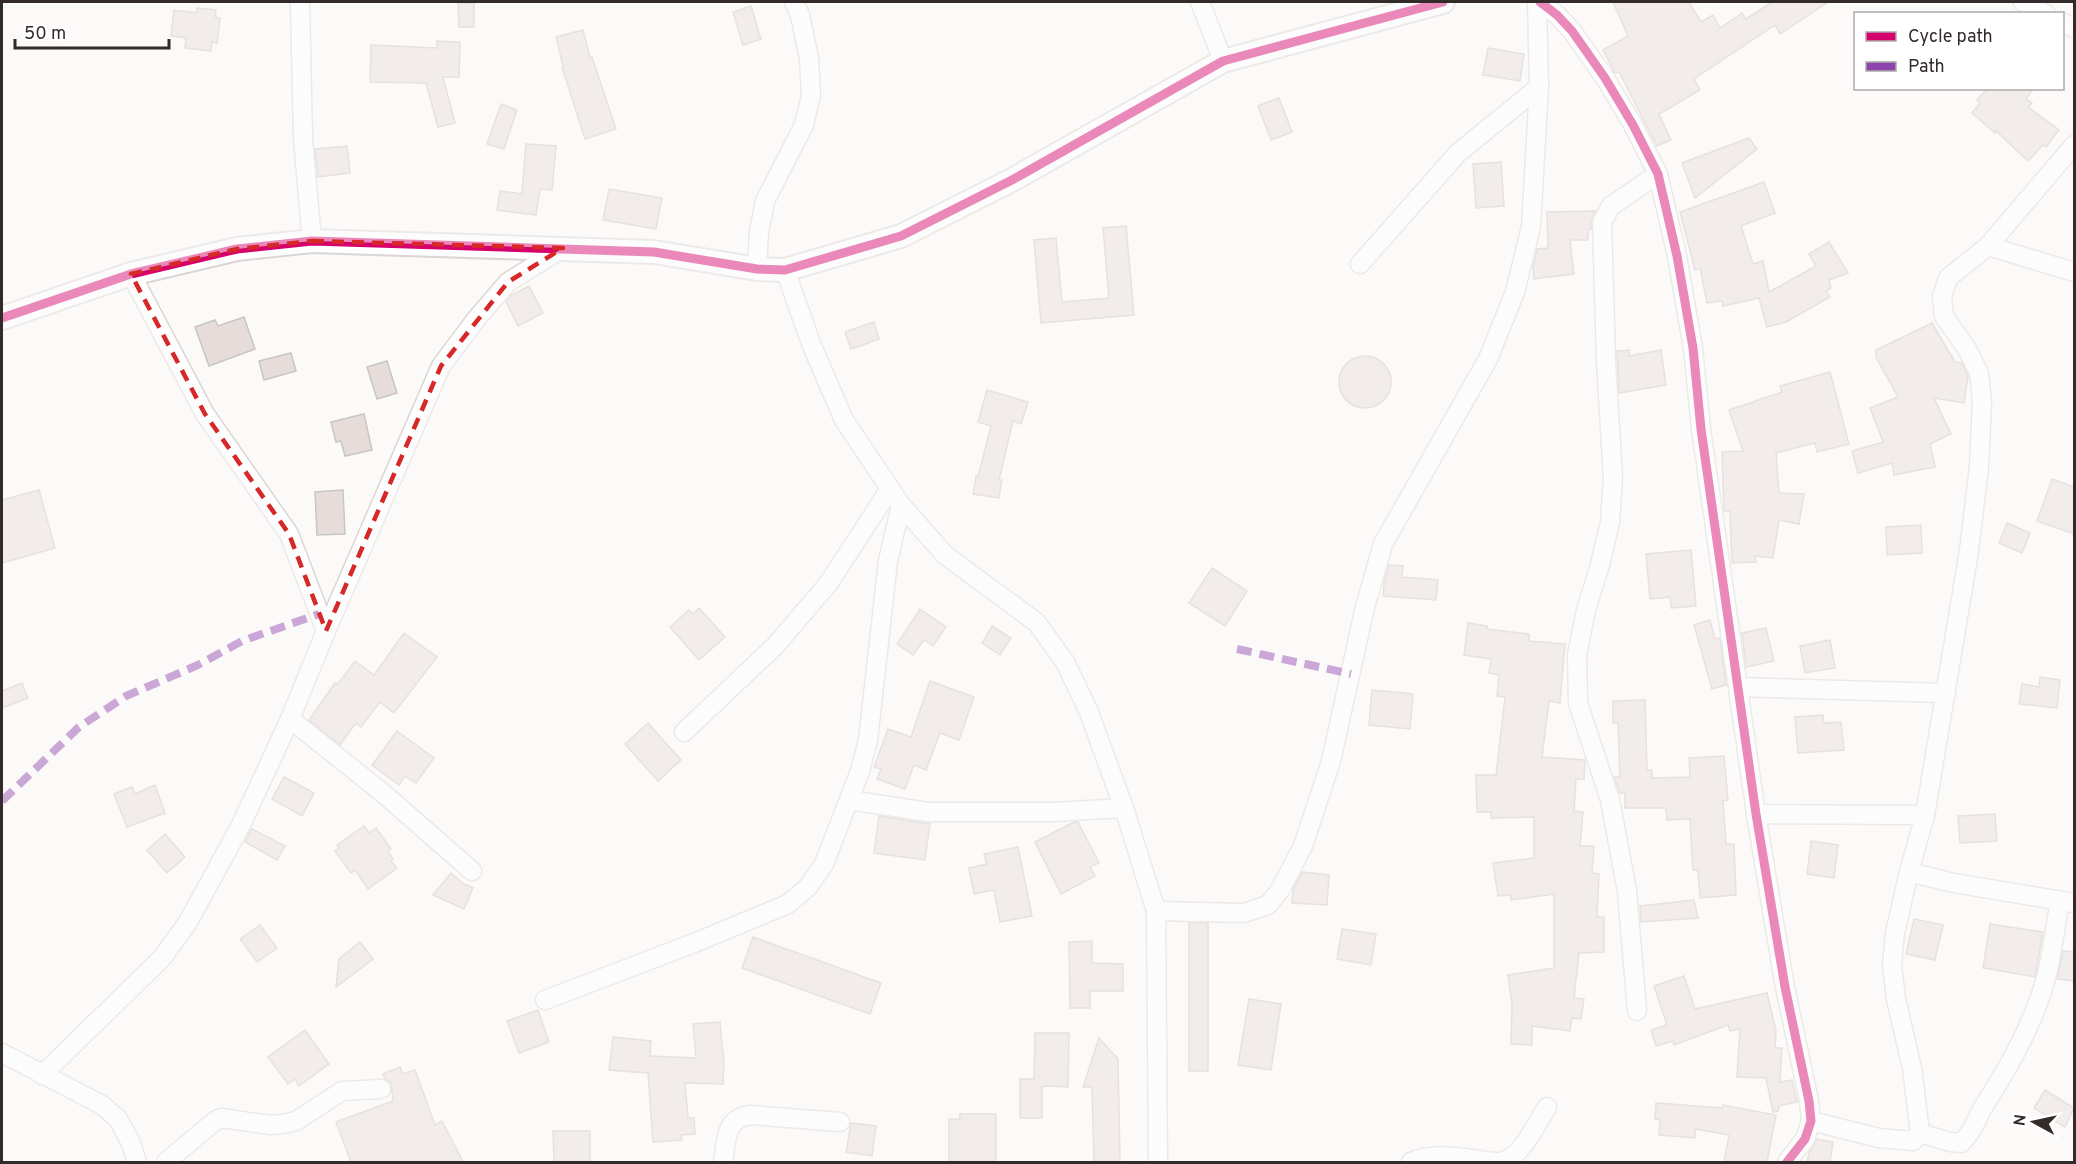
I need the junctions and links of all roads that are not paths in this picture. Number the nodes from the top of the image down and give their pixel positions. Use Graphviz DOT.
graph roads {
  1 [pos="300,2"];
  2 [pos="794,2"];
  3 [pos="1200,2"];
  4 [pos="1443,2"];
  5 [pos="1538,2"];
  6 [pos="2023,2"];
  7 [pos="2042,12"];
  8 [pos="1224,61"];
  9 [pos="1539,87"];
  10 [pos="2074,145"];
  11 [pos="1658,174"];
  12 [pos="312,241"];
  13 [pos="1988,246"];
  14 [pos="563,248"];
  15 [pos="1360,264"];
  16 [pos="757,269"];
  17 [pos="785,270"];
  18 [pos="2074,272"];
  19 [pos="131,274"];
  20 [pos="2,318"];
  21 [pos="890,489"];
  22 [pos="901,505"];
  23 [pos="326,630"];
  24 [pos="1739,687"];
  25 [pos="1946,693"];
  26 [pos="290,719"];
  27 [pos="684,732"];
  28 [pos="849,800"];
  29 [pos="1124,808"];
  30 [pos="1756,814"];
  31 [pos="1926,815"];
  32 [pos="472,872"];
  33 [pos="1909,872"];
  34 [pos="2067,902"];
  35 [pos="1156,911"];
  36 [pos="546,1000"];
  37 [pos="1637,1011"];
  38 [pos="2,1053"];
  39 [pos="42,1075"];
  40 [pos="381,1089"];
  41 [pos="1547,1107"];
  42 [pos="1811,1121"];
  43 [pos="840,1122"];
  44 [pos="1920,1133"];
  45 [pos="137,1162"];
  46 [pos="166,1162"];
  47 [pos="723,1162"];
  48 [pos="1158,1162"];
  49 [pos="1411,1162"];
  50 [pos="1498,1162"];
  51 [pos="1787,1162"];
  1 -- 12 [label="street"];
  2 -- 16 [label="street"];
  3 -- 8 [label="street"];
  4 -- 8 [label="street"];
  5 -- 9 [label="street"];
  5 -- 11 [label="street"];
  6 -- 7 [label="street"];
  8 -- 17 [label="street"];
  9 -- 15 [label="street"];
  9 -- 35 [label="street"];
  10 -- 13 [label="street"];
  11 -- 24 [label="street"];
  11 -- 37 [label="street"];
  12 -- 14 [label="street"];
  12 -- 19 [label="street"];
  13 -- 18 [label="street"];
  13 -- 25 [label="street"];
  14 -- 16 [label="street"];
  14 -- 23 [label="street"];
  16 -- 17 [label="street"];
  17 -- 21 [label="street"];
  19 -- 20 [label="street"];
  19 -- 23 [label="street"];
  21 -- 22 [label="street"];
  21 -- 27 [label="street"];
  22 -- 28 [label="street"];
  22 -- 29 [label="street"];
  23 -- 26 [label="street"];
  24 -- 25 [label="street"];
  24 -- 30 [label="street"];
  25 -- 31 [label="street"];
  26 -- 32 [label="street"];
  26 -- 39 [label="street"];
  28 -- 29 [label="street"];
  28 -- 36 [label="street"];
  29 -- 35 [label="street"];
  30 -- 31 [label="street"];
  30 -- 42 [label="street"];
  31 -- 33 [label="street"];
  33 -- 34 [label="street"];
  33 -- 44 [label="street"];
  34 -- 44 [label="street"];
  35 -- 48 [label="street"];
  38 -- 39 [label="street"];
  39 -- 45 [label="street"];
  40 -- 46 [label="street"];
  41 -- 50 [label="street"];
  42 -- 44 [label="street"];
  42 -- 51 [label="street"];
  43 -- 47 [label="street"];
  49 -- 50 [label="street"];
}
